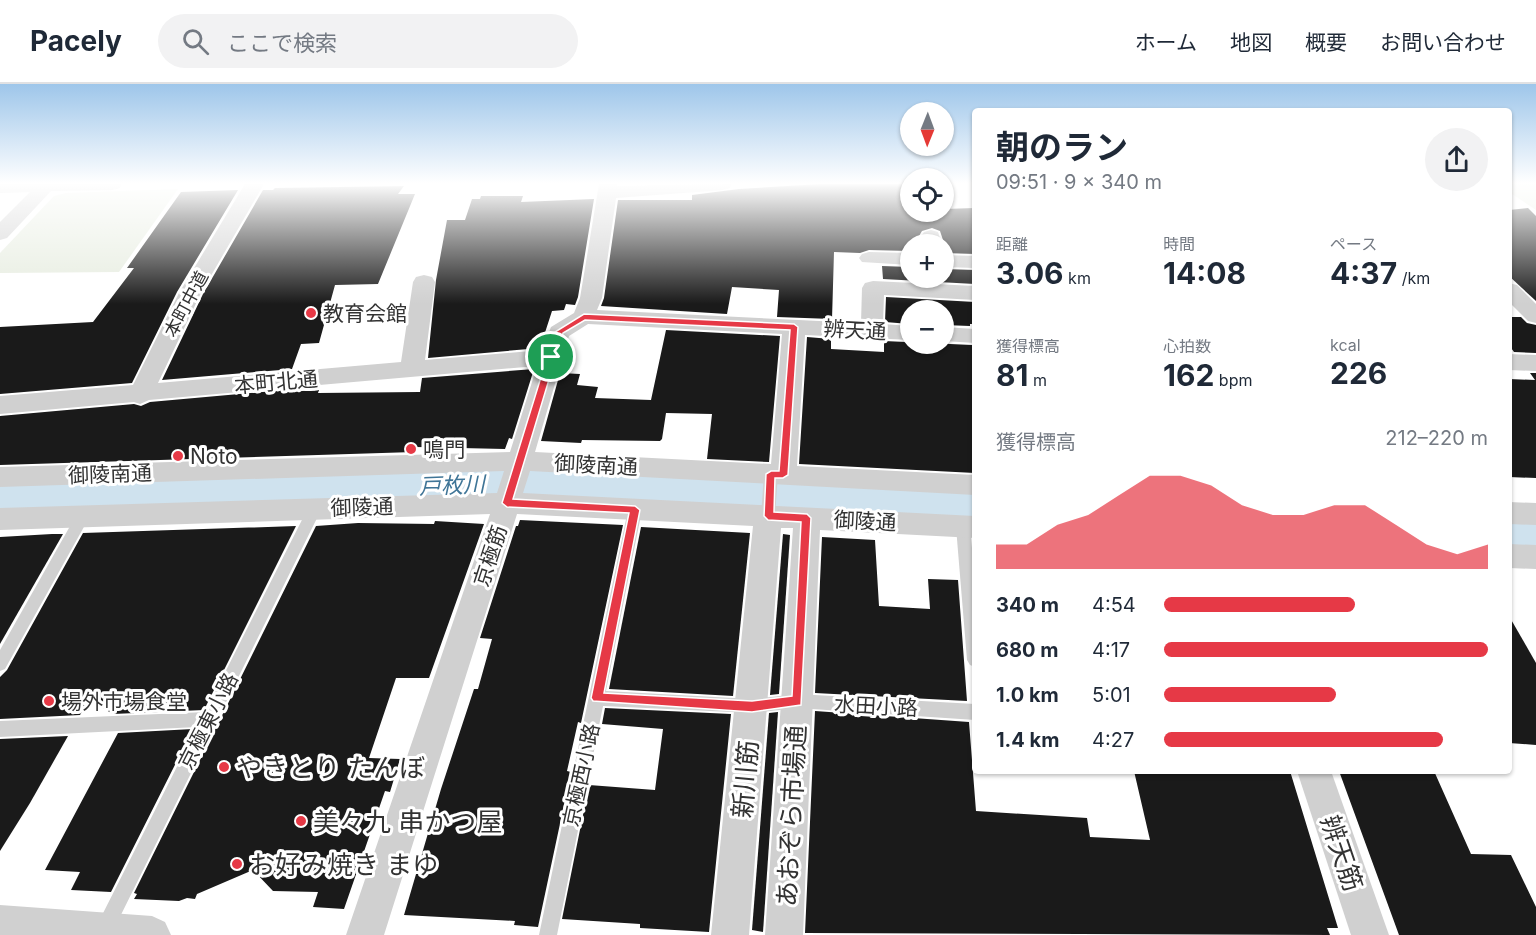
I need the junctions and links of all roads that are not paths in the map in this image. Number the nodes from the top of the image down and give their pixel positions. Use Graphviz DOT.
graph roads {
  1 [pos="231,224"];
  2 [pos="603,224"];
  3 [pos="869,258"];
  4 [pos="900,260"];
  5 [pos="954,261"];
  6 [pos="972,262"];
  7 [pos="424,282"];
  8 [pos="937,293"];
  9 [pos="972,293"];
  10 [pos="1512,293"];
  11 [pos="1536,316"];
  12 [pos="584,317"];
  13 [pos="794,327"];
  14 [pos="872,331"];
  15 [pos="900,332"];
  16 [pos="954,335"];
  17 [pos="972,336"];
  18 [pos="551,357"];
  19 [pos="1512,362"];
  20 [pos="1536,363"];
  21 [pos="412,370"];
  22 [pos="140,395"];
  23 [pos="0,405"];
  24 [pos="0,477"];
  25 [pos="775,477"];
  26 [pos="514,482"];
  27 [pos="972,485"];
  28 [pos="315,508"];
  29 [pos="635,510"];
  30 [pos="769,512"];
  31 [pos="1512,513"];
  32 [pos="1536,514"];
  33 [pos="83,516"];
  34 [pos="807,518"];
  35 [pos="0,519"];
  36 [pos="969,527"];
  37 [pos="1512,556"];
  38 [pos="1536,557"];
  39 [pos="972,594"];
  40 [pos="0,664"];
  41 [pos="597,698"];
  42 [pos="797,701"];
  43 [pos="752,706"];
  44 [pos="972,712"];
  45 [pos="209,719"];
  46 [pos="0,729"];
  47 [pos="1315,774"];
  48 [pos="0,924"];
  49 [pos="102,933"];
  50 [pos="153,935"];
  51 [pos="365,935"];
  52 [pos="548,935"];
  53 [pos="730,935"];
  54 [pos="784,935"];
  55 [pos="1370,935"];
  1 -- 22 [label="street, 本町中道"];
  2 -- 12 [label="street"];
  3 -- 4 [label="street"];
  5 -- 6 [label="street"];
  7 -- 21 [label="street"];
  8 -- 9 [label="street"];
  8 -- 14 [label="street"];
  10 -- 11 [label="street"];
  12 -- 13 [label="street, 辨天通"];
  12 -- 18 [label="street, 京極筋"];
  13 -- 14 [label="street, 辨天通"];
  13 -- 25 [label="street"];
  14 -- 15 [label="street, 辨天通"];
  16 -- 17 [label="street"];
  18 -- 21 [label="street, 本町北通"];
  18 -- 26 [label="street, 京極筋"];
  19 -- 20 [label="street"];
  21 -- 22 [label="street, 本町北通"];
  22 -- 23 [label="street, 本町北通"];
  24 -- 26 [label="street, 御陵南通"];
  25 -- 26 [label="street, 御陵南通"];
  25 -- 27 [label="street, 御陵南通"];
  25 -- 30 [label="lane"];
  26 -- 28 [label="street, 御陵通"];
  26 -- 29 [label="street, 御陵通"];
  26 -- 51 [label="street, 京極筋"];
  28 -- 33 [label="street, 御陵通"];
  28 -- 45 [label="lane, 京極東小路"];
  29 -- 30 [label="street, 御陵通"];
  29 -- 41 [label="lane, 京極西小路"];
  30 -- 34 [label="street, 御陵通"];
  30 -- 43 [label="street, 新川筋"];
  31 -- 32 [label="street"];
  33 -- 35 [label="street, 御陵通"];
  33 -- 40 [label="lane"];
  34 -- 36 [label="street, 御陵通"];
  34 -- 42 [label="street, あおぞら市場通"];
  36 -- 39 [label="lane"];
  37 -- 38 [label="street"];
  41 -- 43 [label="lane, 水田小路"];
  41 -- 52 [label="lane, 京極西小路"];
  42 -- 43 [label="lane, 水田小路"];
  42 -- 44 [label="lane, 水田小路"];
  42 -- 54 [label="street, あおぞら市場通"];
  43 -- 53 [label="street, 新川筋"];
  45 -- 46 [label="lane"];
  45 -- 49 [label="lane, 京極東小路"];
  47 -- 55 [label="street, 辨天筋"];
  48 -- 49 [label="street"];
  49 -- 50 [label="street"];
}
